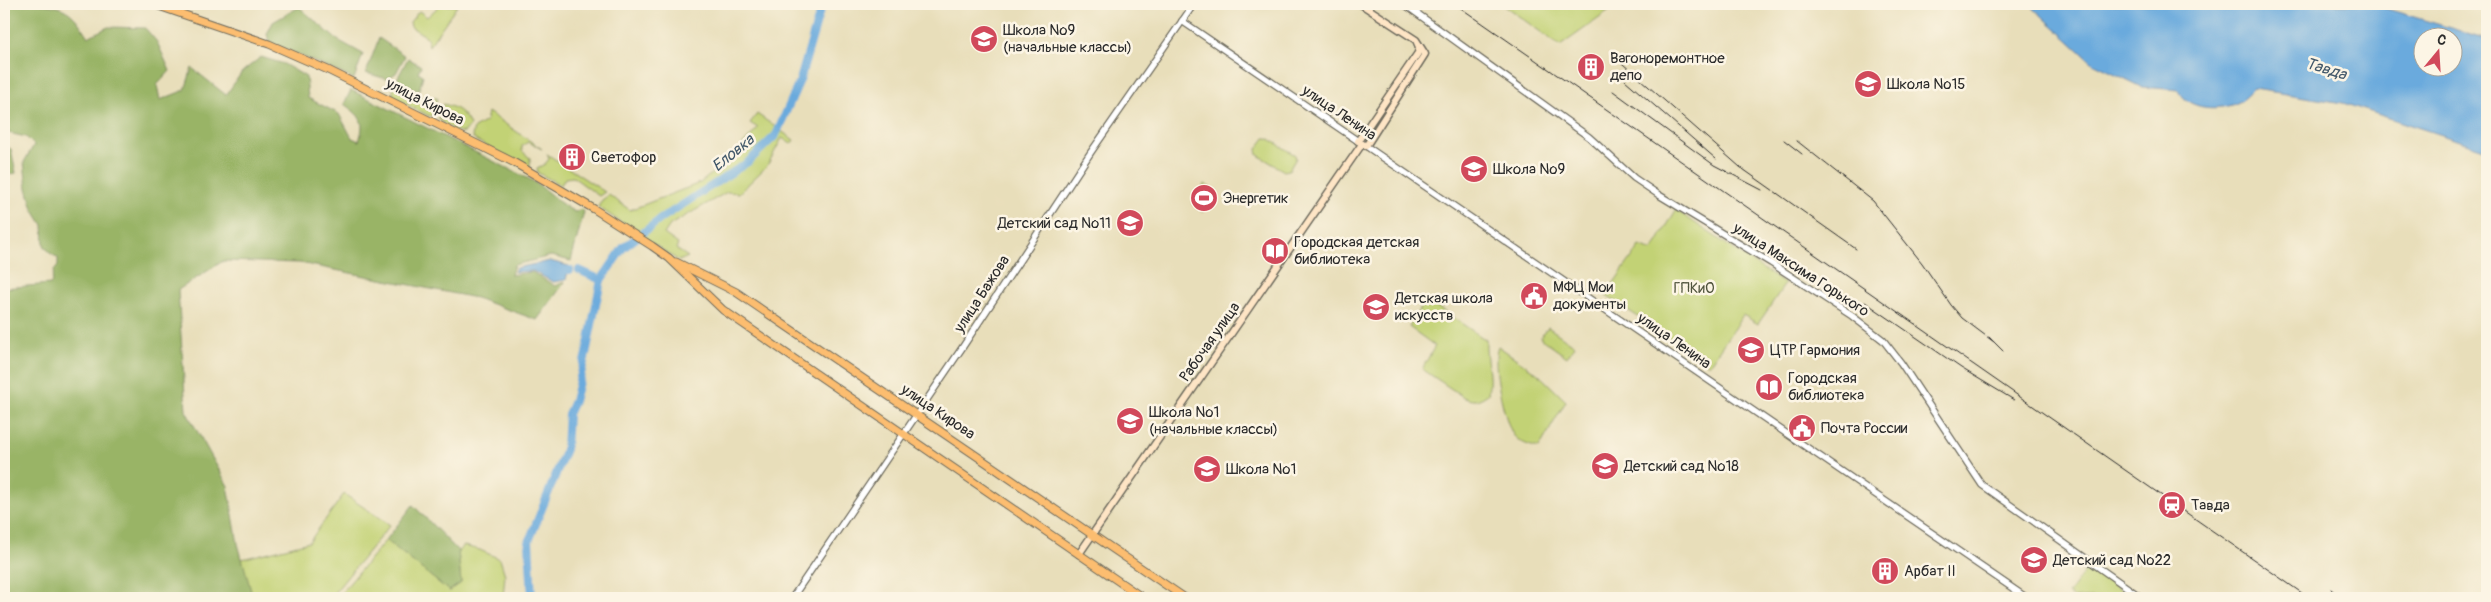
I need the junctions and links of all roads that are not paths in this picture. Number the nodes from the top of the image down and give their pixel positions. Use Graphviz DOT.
graph roads {
  1 [pos="153,4"];
  2 [pos="1194,4"];
  3 [pos="1361,4"];
  4 [pos="1404,4"];
  5 [pos="1182,21"];
  6 [pos="1416,40"];
  7 [pos="1362,144"];
  8 [pos="669,258"];
  9 [pos="917,414"];
  10 [pos="904,433"];
  11 [pos="1093,534"];
  12 [pos="1079,554"];
  13 [pos="2136,594"];
  14 [pos="792,598"];
  15 [pos="1143,598"];
  16 [pos="1185,598"];
  17 [pos="2027,598"];
  18 [pos="2130,598"];
  19 [pos="2142,598"];
  1 -- 8 [label="main road, улица Кирова"];
  2 -- 5 [label="street, улица Бажова"];
  3 -- 6 [label="main road"];
  4 -- 13 [label="street, улица Максима Горького"];
  5 -- 7 [label="street, улица Ленина"];
  5 -- 9 [label="street, улица Бажова"];
  6 -- 7 [label="main road, Рабочая улица"];
  6 -- 7 [label="main road, Рабочая улица"];
  7 -- 11 [label="main road, Рабочая улица"];
  7 -- 17 [label="street, улица Ленина"];
  8 -- 9 [label="main road, улица Кирова"];
  8 -- 10 [label="main road, улица Кирова"];
  9 -- 10 [label="street, улица Бажова"];
  9 -- 11 [label="main road, улица Кирова"];
  10 -- 12 [label="main road, улица Кирова"];
  10 -- 14 [label="street, улица Бажова"];
  11 -- 12 [label="main road, Рабочая улица"];
  11 -- 16 [label="main road, улица Кирова"];
  12 -- 15 [label="main road, улица Кирова"];
  13 -- 18 [label="street"];
  13 -- 19 [label="street, улица Максима Горького"];
}
